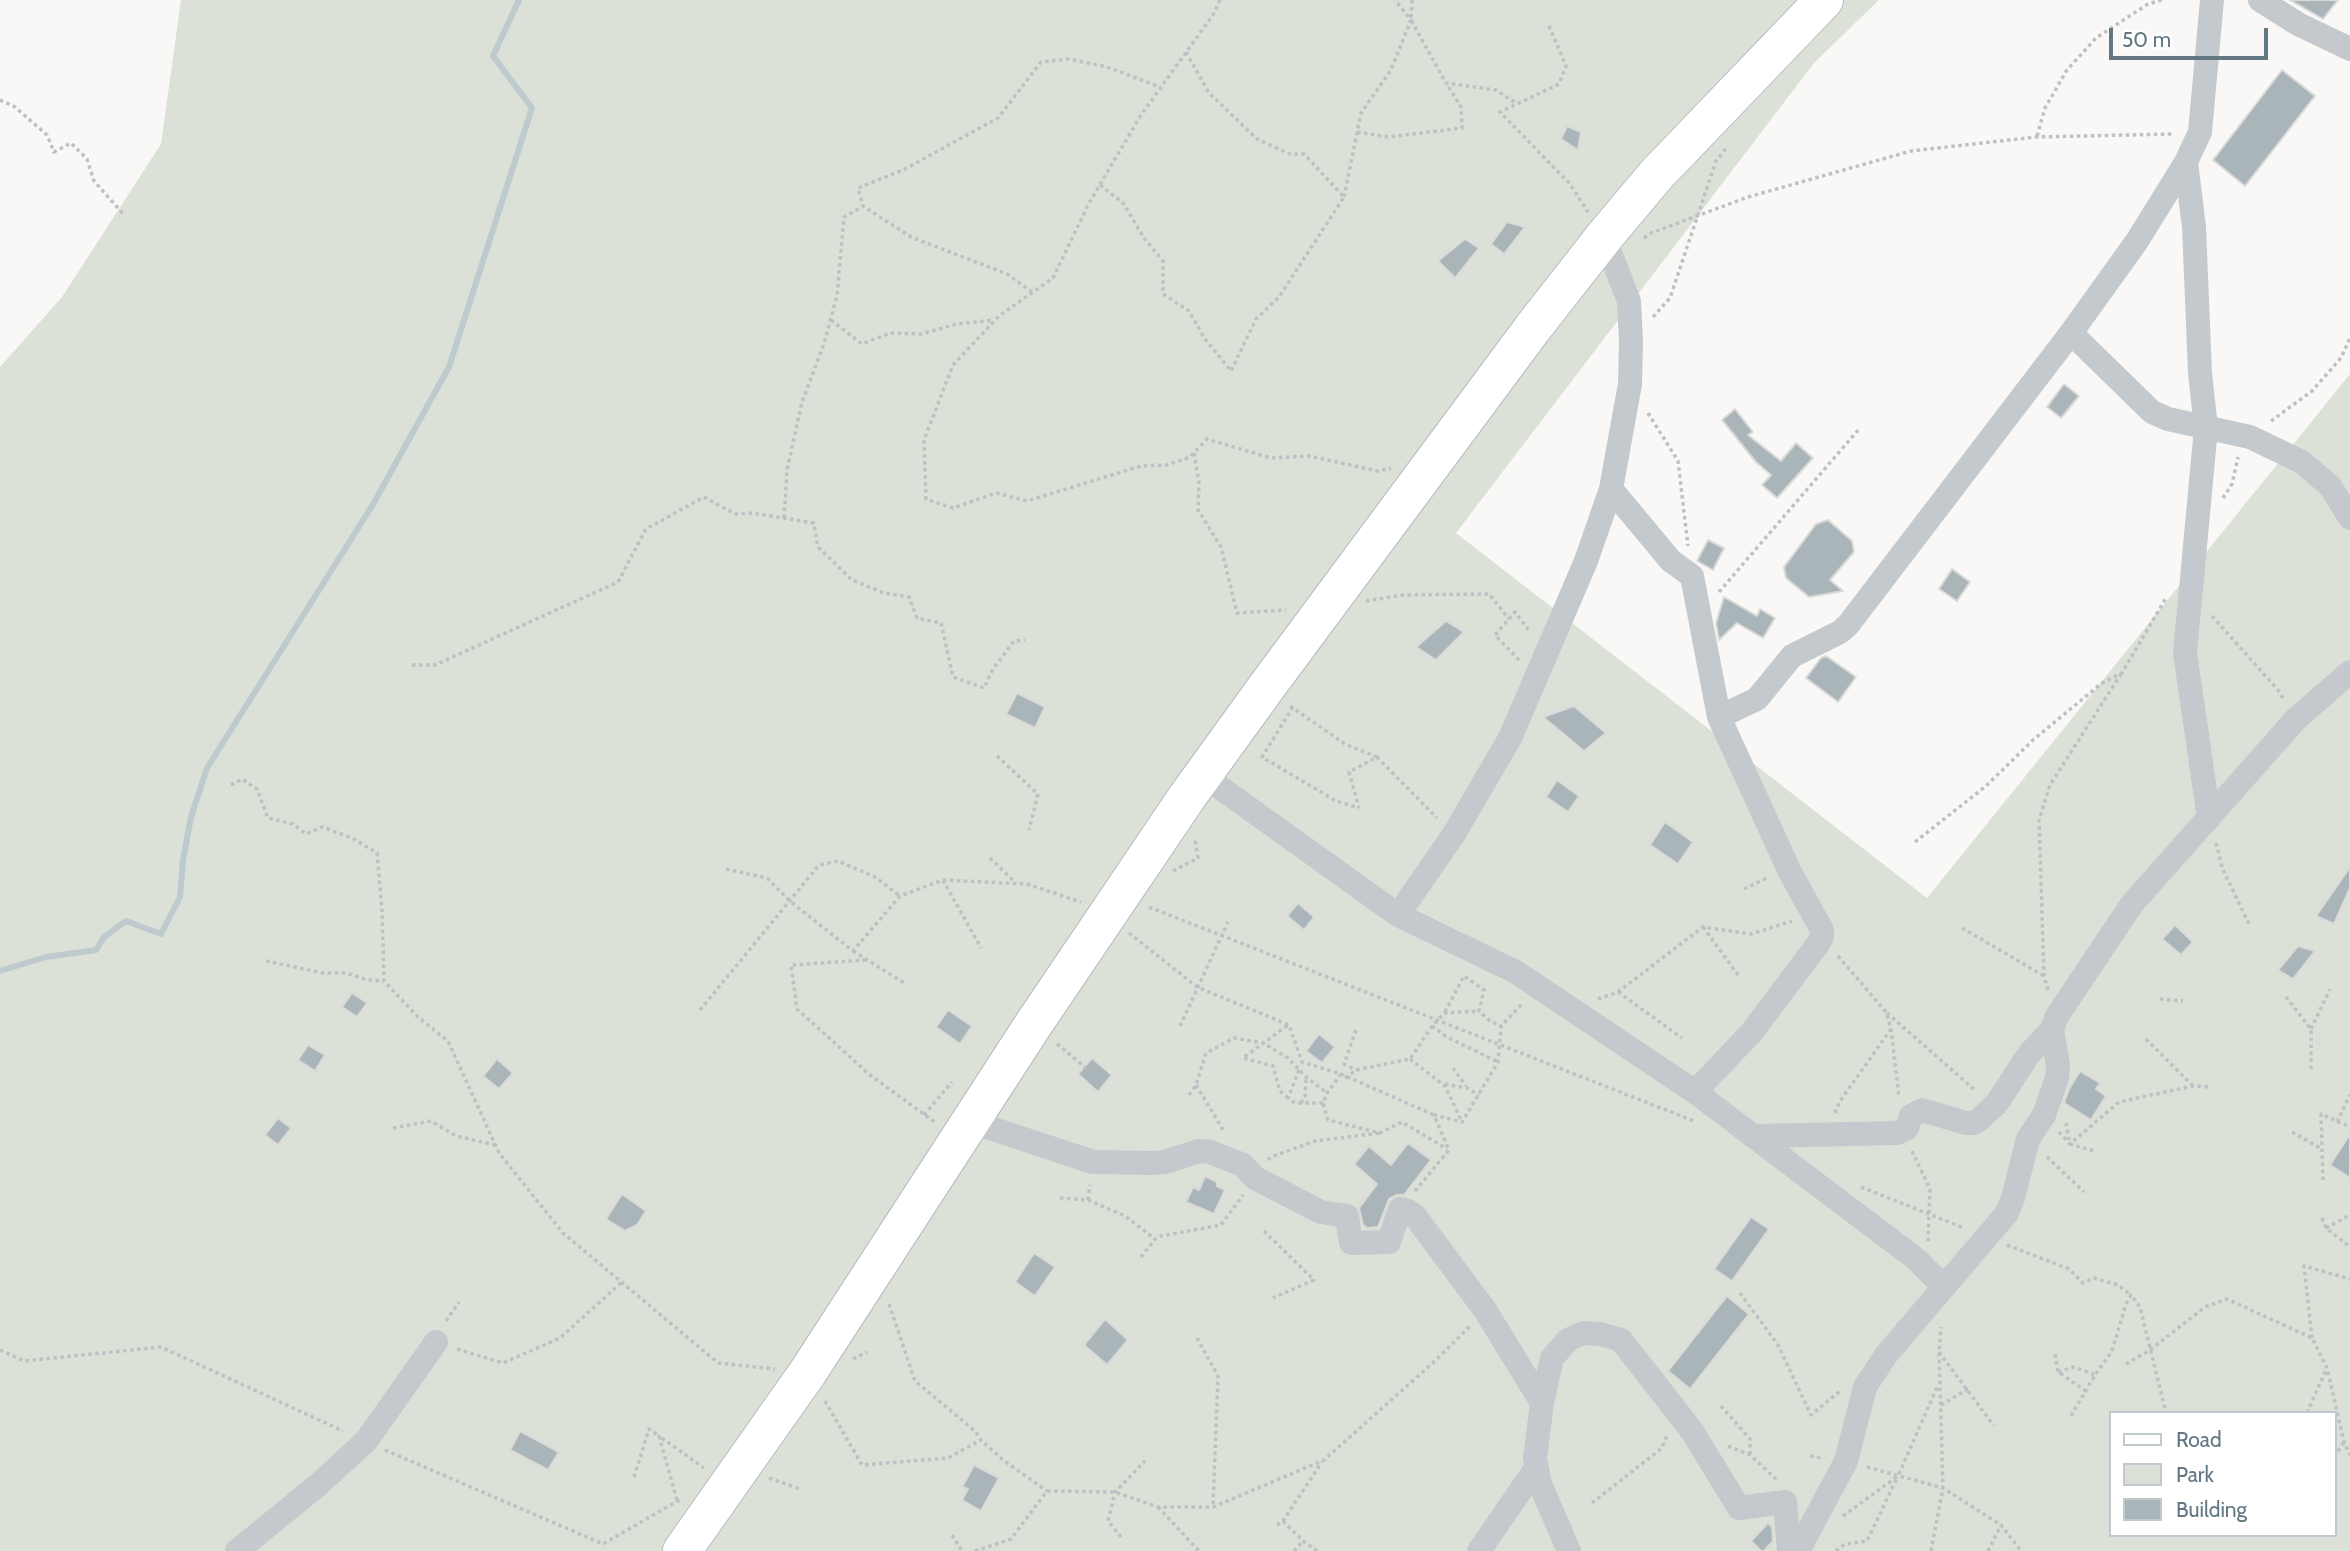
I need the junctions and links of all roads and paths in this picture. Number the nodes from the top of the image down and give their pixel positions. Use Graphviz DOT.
graph roads {
  1 [pos="1220,0"];
  2 [pos="1395,0"];
  3 [pos="1412,0"];
  4 [pos="1824,0"];
  5 [pos="2162,0"];
  6 [pos="2212,0"];
  7 [pos="2260,0"];
  8 [pos="1411,20"];
  9 [pos="1549,26"];
  10 [pos="2350,49"];
  11 [pos="1186,52"];
  12 [pos="1446,83"];
  13 [pos="1161,87"];
  14 [pos="0,100"];
  15 [pos="1517,104"];
  16 [pos="1357,132"];
  17 [pos="2200,132"];
  18 [pos="2036,137"];
  19 [pos="1733,140"];
  20 [pos="2186,162"];
  21 [pos="1100,184"];
  22 [pos="1344,197"];
  23 [pos="863,206"];
  24 [pos="125,216"];
  25 [pos="1696,216"];
  26 [pos="1609,249"];
  27 [pos="1032,292"];
  28 [pos="831,319"];
  29 [pos="996,320"];
  30 [pos="2071,333"];
  31 [pos="1631,341"];
  32 [pos="2345,349"];
  33 [pos="2350,355"];
  34 [pos="1630,384"];
  35 [pos="2206,428"];
  36 [pos="1859,429"];
  37 [pos="1194,453"];
  38 [pos="1440,454"];
  39 [pos="1611,489"];
  40 [pos="2350,518"];
  41 [pos="784,519"];
  42 [pos="2193,555"];
  43 [pos="1692,576"];
  44 [pos="2190,590"];
  45 [pos="1713,599"];
  46 [pos="1325,608"];
  47 [pos="1509,620"];
  48 [pos="1025,639"];
  49 [pos="412,665"];
  50 [pos="1540,666"];
  51 [pos="2350,672"];
  52 [pos="2122,673"];
  53 [pos="1279,698"];
  54 [pos="1719,717"];
  55 [pos="2296,719"];
  56 [pos="997,756"];
  57 [pos="1377,757"];
  58 [pos="1204,776"];
  59 [pos="231,785"];
  60 [pos="2209,817"];
  61 [pos="1029,830"];
  62 [pos="1454,834"];
  63 [pos="1915,842"];
  64 [pos="990,858"];
  65 [pos="726,869"];
  66 [pos="943,880"];
  67 [pos="1016,884"];
  68 [pos="900,896"];
  69 [pos="791,902"];
  70 [pos="1149,906"];
  71 [pos="1398,915"];
  72 [pos="1105,920"];
  73 [pos="1228,922"];
  74 [pos="2249,924"];
  75 [pos="1703,927"];
  76 [pos="1774,928"];
  77 [pos="1962,928"];
  78 [pos="1822,937"];
  79 [pos="981,948"];
  80 [pos="853,951"];
  81 [pos="866,960"];
  82 [pos="266,961"];
  83 [pos="1516,972"];
  84 [pos="1738,975"];
  85 [pos="2044,976"];
  86 [pos="384,981"];
  87 [pos="906,984"];
  88 [pos="1196,987"];
  89 [pos="2330,989"];
  90 [pos="2286,997"];
  91 [pos="2160,999"];
  92 [pos="2183,1001"];
  93 [pos="700,1010"];
  94 [pos="1479,1011"];
  95 [pos="1886,1012"];
  96 [pos="1444,1013"];
  97 [pos="1889,1020"];
  98 [pos="2055,1022"];
  99 [pos="1289,1024"];
  100 [pos="1033,1025"];
  101 [pos="1180,1026"];
  102 [pos="1432,1026"];
  103 [pos="1501,1026"];
  104 [pos="1891,1029"];
  105 [pos="2311,1029"];
  106 [pos="1356,1030"];
  107 [pos="1682,1038"];
  108 [pos="2146,1039"];
  109 [pos="1263,1043"];
  110 [pos="1410,1059"];
  111 [pos="1498,1062"];
  112 [pos="1086,1068"];
  113 [pos="1453,1068"];
  114 [pos="1299,1070"];
  115 [pos="1356,1070"];
  116 [pos="2312,1071"];
  117 [pos="1341,1074"];
  118 [pos="1306,1077"];
  119 [pos="1345,1078"];
  120 [pos="952,1082"];
  121 [pos="1443,1084"];
  122 [pos="1196,1085"];
  123 [pos="2193,1086"];
  124 [pos="2208,1087"];
  125 [pos="1467,1088"];
  126 [pos="1695,1092"];
  127 [pos="1327,1093"];
  128 [pos="1189,1095"];
  129 [pos="1479,1095"];
  130 [pos="2350,1095"];
  131 [pos="1288,1098"];
  132 [pos="1301,1103"];
  133 [pos="1997,1103"];
  134 [pos="1323,1104"];
  135 [pos="924,1115"];
  136 [pos="1434,1115"];
  137 [pos="2044,1115"];
  138 [pos="1693,1121"];
  139 [pos="1462,1122"];
  140 [pos="2337,1122"];
  141 [pos="2350,1126"];
  142 [pos="393,1128"];
  143 [pos="965,1131"];
  144 [pos="2292,1132"];
  145 [pos="1380,1133"];
  146 [pos="1827,1134"];
  147 [pos="1753,1136"];
  148 [pos="495,1145"];
  149 [pos="2322,1149"];
  150 [pos="1449,1150"];
  151 [pos="1249,1172"];
  152 [pos="2323,1180"];
  153 [pos="1849,1182"];
  154 [pos="1060,1198"];
  155 [pos="1400,1209"];
  156 [pos="2350,1215"];
  157 [pos="2322,1218"];
  158 [pos="1966,1228"];
  159 [pos="2326,1228"];
  160 [pos="1264,1231"];
  161 [pos="1155,1239"];
  162 [pos="2005,1244"];
  163 [pos="2350,1247"];
  164 [pos="1141,1256"];
  165 [pos="875,1266"];
  166 [pos="2350,1279"];
  167 [pos="622,1282"];
  168 [pos="1943,1286"];
  169 [pos="1740,1293"];
  170 [pos="2131,1295"];
  171 [pos="1273,1298"];
  172 [pos="1485,1310"];
  173 [pos="1197,1338"];
  174 [pos="2312,1338"];
  175 [pos="436,1342"];
  176 [pos="2150,1350"];
  177 [pos="1939,1352"];
  178 [pos="2055,1354"];
  179 [pos="2126,1364"];
  180 [pos="2327,1368"];
  181 [pos="808,1372"];
  182 [pos="2058,1372"];
  183 [pos="2095,1375"];
  184 [pos="1940,1381"];
  185 [pos="1968,1389"];
  186 [pos="2086,1391"];
  187 [pos="1542,1403"];
  188 [pos="1941,1405"];
  189 [pos="1721,1406"];
  190 [pos="1676,1411"];
  191 [pos="2165,1411"];
  192 [pos="2308,1411"];
  193 [pos="1811,1415"];
  194 [pos="2071,1416"];
  195 [pos="1994,1426"];
  196 [pos="1692,1432"];
  197 [pos="659,1436"];
  198 [pos="981,1440"];
  199 [pos="2344,1442"];
  200 [pos="2336,1454"];
  201 [pos="1750,1455"];
  202 [pos="2350,1455"];
  203 [pos="1810,1456"];
  204 [pos="1324,1460"];
  205 [pos="1145,1461"];
  206 [pos="1846,1461"];
  207 [pos="1536,1468"];
  208 [pos="1898,1476"];
  209 [pos="634,1477"];
  210 [pos="729,1485"];
  211 [pos="1784,1486"];
  212 [pos="1943,1488"];
  213 [pos="1047,1491"];
  214 [pos="1115,1492"];
  215 [pos="677,1501"];
  216 [pos="1592,1503"];
  217 [pos="1158,1507"];
  218 [pos="1213,1507"];
  219 [pos="1283,1521"];
  220 [pos="1277,1525"];
  221 [pos="2001,1525"];
  222 [pos="952,1535"];
  223 [pos="1121,1537"];
  224 [pos="1303,1541"];
  225 [pos="1795,1550"];
  226 [pos="237,1551"];
  227 [pos="682,1551"];
  228 [pos="962,1551"];
  229 [pos="975,1551"];
  230 [pos="1199,1551"];
  231 [pos="1294,1551"];
  232 [pos="1317,1551"];
  233 [pos="1479,1551"];
  234 [pos="1569,1551"];
  235 [pos="1836,1551"];
  236 [pos="1931,1551"];
  237 [pos="1988,1551"];
  238 [pos="2021,1551"];
  1 -- 11 [label="path"];
  2 -- 8 [label="path"];
  3 -- 8 [label="path"];
  4 -- 26 [label="main road"];
  5 -- 18 [label="path"];
  6 -- 17 [label="street"];
  7 -- 10 [label="street"];
  8 -- 12 [label="path"];
  8 -- 16 [label="path"];
  9 -- 15 [label="path"];
  11 -- 13 [label="path"];
  11 -- 22 [label="path"];
  12 -- 15 [label="path"];
  12 -- 16 [label="path"];
  13 -- 21 [label="path"];
  13 -- 23 [label="path"];
  14 -- 24 [label="path"];
  15 -- 26 [label="path"];
  16 -- 22 [label="path"];
  17 -- 18 [label="path"];
  17 -- 20 [label="street"];
  18 -- 25 [label="path"];
  19 -- 25 [label="path"];
  20 -- 30 [label="street"];
  20 -- 35 [label="street"];
  21 -- 22 [label="path"];
  21 -- 27 [label="path"];
  23 -- 27 [label="path"];
  23 -- 28 [label="path"];
  25 -- 26 [label="path"];
  25 -- 31 [label="path"];
  26 -- 31 [label="street"];
  26 -- 38 [label="main road"];
  27 -- 29 [label="path"];
  28 -- 29 [label="path"];
  28 -- 41 [label="path"];
  29 -- 37 [label="path"];
  30 -- 35 [label="street"];
  30 -- 54 [label="street"];
  31 -- 34 [label="street"];
  32 -- 33 [label="path"];
  34 -- 39 [label="street"];
  34 -- 43 [label="path"];
  35 -- 40 [label="street"];
  35 -- 42 [label="street"];
  36 -- 45 [label="path"];
  37 -- 38 [label="path"];
  37 -- 46 [label="path"];
  38 -- 46 [label="main road"];
  39 -- 43 [label="street"];
  39 -- 50 [label="street"];
  41 -- 48 [label="path"];
  41 -- 49 [label="path"];
  42 -- 44 [label="street"];
  42 -- 52 [label="path"];
  43 -- 54 [label="street"];
  44 -- 55 [label="path"];
  44 -- 60 [label="street"];
  46 -- 47 [label="path"];
  46 -- 53 [label="main road"];
  47 -- 50 [label="path"];
  47 -- 50 [label="path"];
  50 -- 62 [label="street"];
  51 -- 55 [label="street"];
  52 -- 63 [label="path"];
  52 -- 85 [label="path"];
  53 -- 57 [label="path"];
  53 -- 57 [label="path"];
  53 -- 58 [label="main road"];
  54 -- 78 [label="street"];
  55 -- 60 [label="street"];
  56 -- 61 [label="path"];
  57 -- 62 [label="path"];
  58 -- 71 [label="street"];
  58 -- 72 [label="main road"];
  59 -- 86 [label="path"];
  60 -- 74 [label="path"];
  60 -- 98 [label="street"];
  62 -- 71 [label="street"];
  64 -- 67 [label="path"];
  65 -- 69 [label="path"];
  66 -- 67 [label="path"];
  66 -- 68 [label="path"];
  66 -- 79 [label="path"];
  67 -- 72 [label="path"];
  68 -- 69 [label="path"];
  68 -- 80 [label="path"];
  69 -- 80 [label="path"];
  69 -- 93 [label="path"];
  70 -- 138 [label="path"];
  71 -- 83 [label="street"];
  72 -- 88 [label="path"];
  72 -- 100 [label="main road"];
  73 -- 88 [label="path"];
  75 -- 76 [label="path"];
  75 -- 84 [label="path"];
  75 -- 107 [label="path"];
  77 -- 85 [label="path"];
  78 -- 95 [label="path"];
  78 -- 126 [label="street"];
  80 -- 81 [label="path"];
  81 -- 87 [label="path"];
  81 -- 135 [label="path"];
  82 -- 86 [label="path"];
  83 -- 103 [label="path"];
  83 -- 126 [label="street"];
  85 -- 98 [label="path"];
  86 -- 148 [label="path"];
  88 -- 99 [label="path"];
  88 -- 101 [label="path"];
  89 -- 105 [label="path"];
  90 -- 105 [label="path"];
  91 -- 92 [label="path"];
  94 -- 96 [label="path"];
  94 -- 96 [label="path"];
  94 -- 103 [label="path"];
  95 -- 97 [label="path"];
  95 -- 133 [label="path"];
  96 -- 102 [label="path"];
  98 -- 133 [label="street"];
  98 -- 137 [label="street"];
  99 -- 109 [label="path"];
  99 -- 117 [label="path"];
  100 -- 112 [label="path"];
  100 -- 143 [label="main road"];
  102 -- 110 [label="path"];
  102 -- 111 [label="path"];
  103 -- 111 [label="path"];
  104 -- 146 [label="path"];
  105 -- 116 [label="path"];
  106 -- 115 [label="path"];
  108 -- 123 [label="path"];
  109 -- 114 [label="path"];
  109 -- 122 [label="path"];
  109 -- 131 [label="path"];
  110 -- 115 [label="path"];
  110 -- 121 [label="path"];
  111 -- 129 [label="path"];
  113 -- 125 [label="path"];
  114 -- 118 [label="path"];
  114 -- 131 [label="path"];
  115 -- 119 [label="path"];
  117 -- 119 [label="path"];
  117 -- 127 [label="path"];
  118 -- 127 [label="path"];
  118 -- 132 [label="path"];
  119 -- 136 [label="path"];
  120 -- 135 [label="path"];
  121 -- 125 [label="path"];
  121 -- 139 [label="path"];
  122 -- 128 [label="path"];
  122 -- 151 [label="path"];
  123 -- 124 [label="path"];
  123 -- 137 [label="path"];
  125 -- 129 [label="path"];
  126 -- 147 [label="street"];
  127 -- 134 [label="path"];
  129 -- 139 [label="path"];
  130 -- 140 [label="path"];
  131 -- 132 [label="path"];
  132 -- 134 [label="path"];
  133 -- 146 [label="street"];
  134 -- 145 [label="path"];
  135 -- 143 [label="path"];
  136 -- 139 [label="path"];
  136 -- 150 [label="path"];
  137 -- 168 [label="street"];
  140 -- 141 [label="path"];
  140 -- 149 [label="path"];
  142 -- 148 [label="path"];
  143 -- 151 [label="street"];
  143 -- 165 [label="main road"];
  144 -- 149 [label="path"];
  145 -- 150 [label="path"];
  145 -- 151 [label="path"];
  146 -- 147 [label="street"];
  147 -- 168 [label="street"];
  148 -- 167 [label="path"];
  149 -- 152 [label="path"];
  150 -- 155 [label="path"];
  151 -- 155 [label="street"];
  151 -- 161 [label="path"];
  153 -- 158 [label="path"];
  154 -- 161 [label="path"];
  155 -- 172 [label="street"];
  156 -- 159 [label="path"];
  157 -- 159 [label="path"];
  159 -- 163 [label="path"];
  160 -- 171 [label="path"];
  161 -- 164 [label="path"];
  162 -- 170 [label="path"];
  165 -- 181 [label="main road"];
  165 -- 198 [label="path"];
  166 -- 174 [label="path"];
  167 -- 175 [label="path"];
  167 -- 181 [label="path"];
  168 -- 177 [label="path"];
  168 -- 206 [label="street"];
  169 -- 193 [label="path"];
  170 -- 176 [label="path"];
  170 -- 183 [label="path"];
  172 -- 187 [label="street"];
  172 -- 204 [label="path"];
  173 -- 218 [label="path"];
  174 -- 176 [label="path"];
  174 -- 180 [label="path"];
  175 -- 226 [label="street"];
  176 -- 179 [label="path"];
  176 -- 191 [label="path"];
  177 -- 184 [label="path"];
  177 -- 185 [label="path"];
  178 -- 182 [label="path"];
  180 -- 192 [label="path"];
  180 -- 199 [label="path"];
  181 -- 198 [label="path"];
  181 -- 210 [label="main road"];
  182 -- 183 [label="path"];
  182 -- 186 [label="path"];
  183 -- 186 [label="path"];
  184 -- 188 [label="path"];
  184 -- 208 [label="path"];
  185 -- 188 [label="path"];
  185 -- 195 [label="path"];
  186 -- 194 [label="path"];
  187 -- 190 [label="street"];
  187 -- 207 [label="street"];
  188 -- 212 [label="path"];
  189 -- 201 [label="path"];
  190 -- 196 [label="street"];
  190 -- 216 [label="path"];
  196 -- 201 [label="path"];
  196 -- 225 [label="street"];
  197 -- 209 [label="path"];
  197 -- 210 [label="path"];
  197 -- 215 [label="path"];
  198 -- 213 [label="path"];
  199 -- 200 [label="path"];
  199 -- 202 [label="path"];
  201 -- 211 [label="path"];
  203 -- 206 [label="path"];
  204 -- 218 [label="path"];
  204 -- 219 [label="path"];
  205 -- 214 [label="path"];
  206 -- 208 [label="path"];
  206 -- 225 [label="street"];
  207 -- 233 [label="street"];
  207 -- 234 [label="street"];
  208 -- 212 [label="path"];
  208 -- 225 [label="path"];
  208 -- 235 [label="path"];
  210 -- 227 [label="main road"];
  212 -- 221 [label="path"];
  212 -- 236 [label="path"];
  213 -- 214 [label="path"];
  213 -- 229 [label="path"];
  214 -- 217 [label="path"];
  214 -- 223 [label="path"];
  217 -- 218 [label="path"];
  217 -- 230 [label="path"];
  219 -- 220 [label="path"];
  219 -- 224 [label="path"];
  221 -- 237 [label="path"];
  221 -- 238 [label="path"];
  222 -- 228 [label="path"];
  224 -- 231 [label="path"];
  224 -- 232 [label="path"];
}
